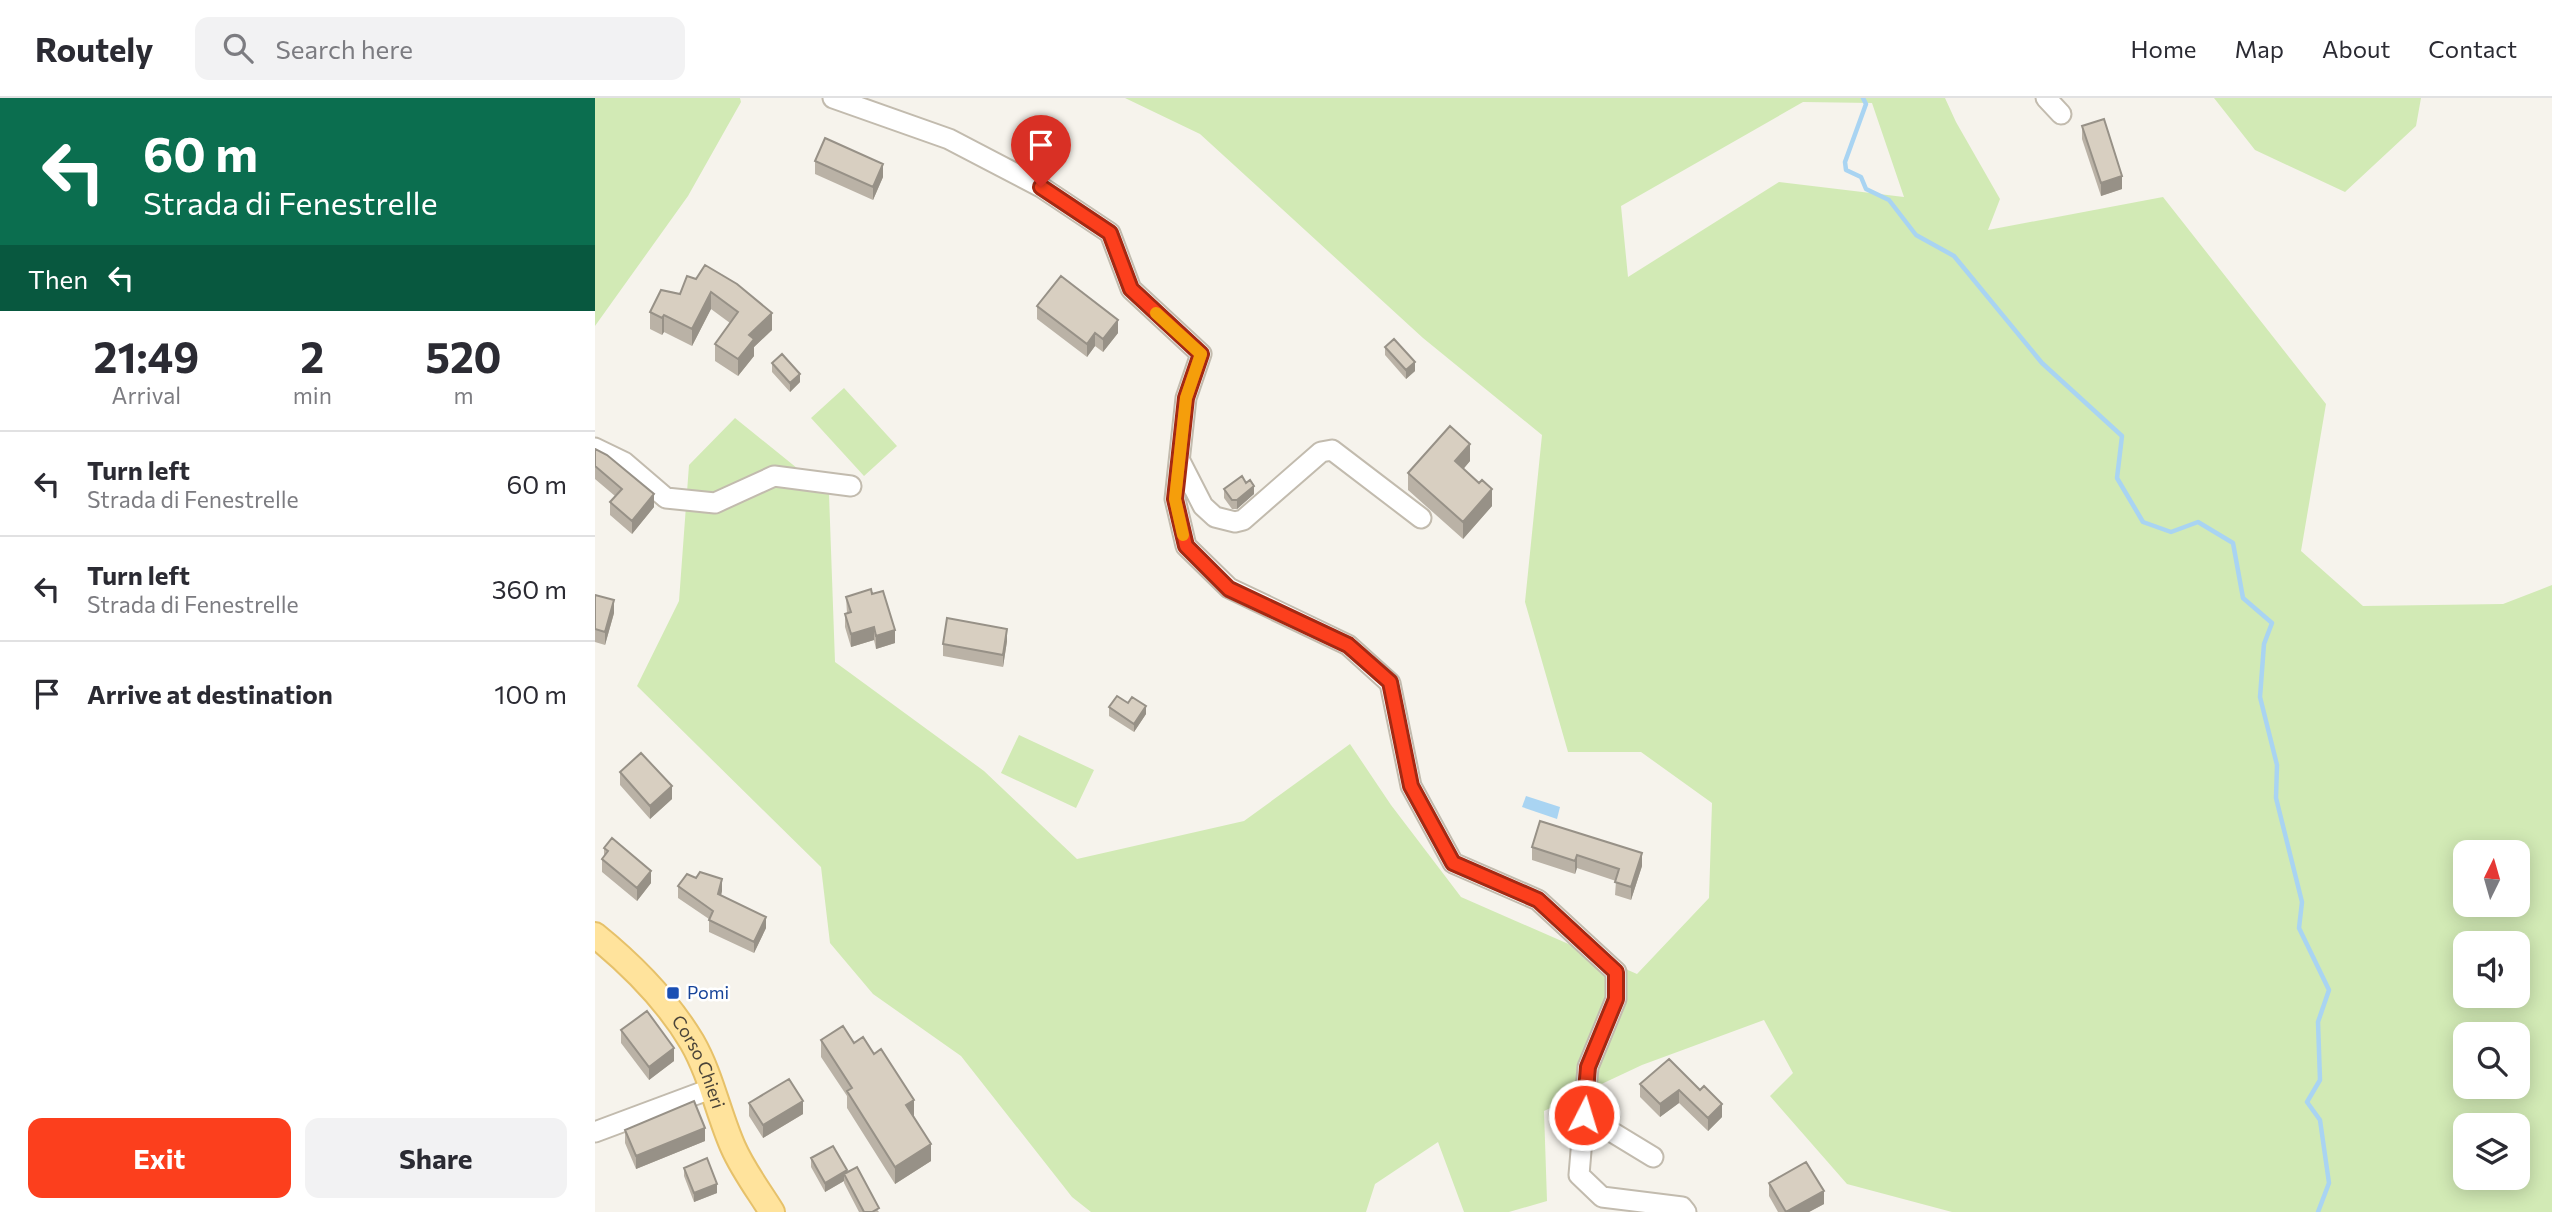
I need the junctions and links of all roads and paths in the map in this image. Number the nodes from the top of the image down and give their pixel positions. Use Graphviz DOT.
graph roads {
  1 [pos="833,98"];
  2 [pos="2046,98"];
  3 [pos="2061,114"];
  4 [pos="595,448"];
  5 [pos="1179,460"];
  6 [pos="851,486"];
  7 [pos="1421,518"];
  8 [pos="595,935"];
  9 [pos="712,1088"];
  10 [pos="1584,1115"];
  11 [pos="595,1132"];
  12 [pos="1653,1157"];
  13 [pos="772,1212"];
  14 [pos="1686,1212"];
  1 -- 5 [label="street"];
  2 -- 3 [label="street"];
  4 -- 6 [label="street"];
  5 -- 7 [label="street"];
  5 -- 10 [label="street"];
  8 -- 9 [label="main road, Corso Chieri"];
  9 -- 11 [label="street"];
  9 -- 13 [label="main road, Corso Chieri"];
  10 -- 12 [label="street"];
  10 -- 14 [label="street"];
}
